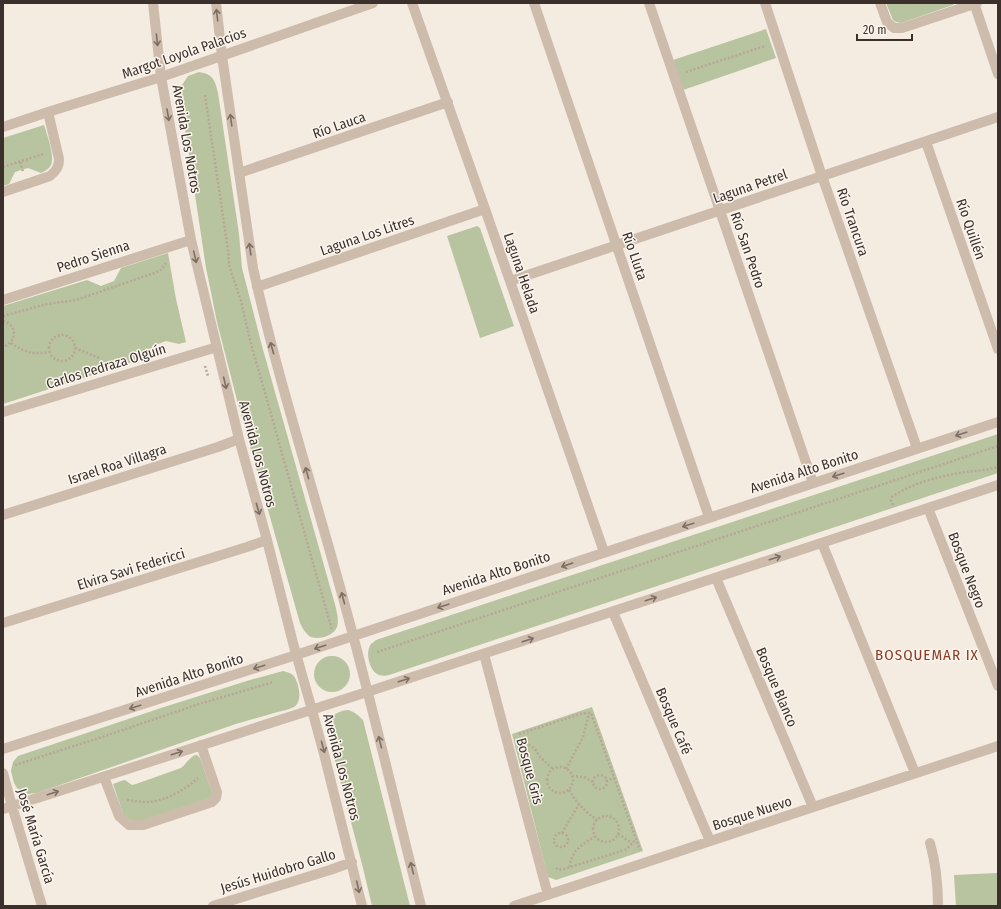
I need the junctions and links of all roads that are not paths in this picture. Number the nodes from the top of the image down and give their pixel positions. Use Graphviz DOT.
graph roads {
  1 [pos="153,3"];
  2 [pos="216,3"];
  3 [pos="373,3"];
  4 [pos="412,3"];
  5 [pos="534,3"];
  6 [pos="649,3"];
  7 [pos="765,3"];
  8 [pos="880,3"];
  9 [pos="975,3"];
  10 [pos="222,56"];
  11 [pos="998,74"];
  12 [pos="161,77"];
  13 [pos="448,102"];
  14 [pos="48,112"];
  15 [pos="998,117"];
  16 [pos="3,127"];
  17 [pos="926,142"];
  18 [pos="239,173"];
  19 [pos="822,176"];
  20 [pos="3,192"];
  21 [pos="486,209"];
  22 [pos="720,211"];
  23 [pos="191,240"];
  24 [pos="617,246"];
  25 [pos="510,281"];
  26 [pos="257,287"];
  27 [pos="3,300"];
  28 [pos="217,347"];
  29 [pos="998,349"];
  30 [pos="3,412"];
  31 [pos="998,422"];
  32 [pos="239,439"];
  33 [pos="917,448"];
  34 [pos="813,483"];
  35 [pos="998,485"];
  36 [pos="928,508"];
  37 [pos="3,515"];
  38 [pos="709,517"];
  39 [pos="267,540"];
  40 [pos="822,543"];
  41 [pos="604,552"];
  42 [pos="716,578"];
  43 [pos="613,612"];
  44 [pos="3,623"];
  45 [pos="353,636"];
  46 [pos="484,654"];
  47 [pos="296,655"];
  48 [pos="998,686"];
  49 [pos="367,692"];
  50 [pos="312,710"];
  51 [pos="201,745"];
  52 [pos="998,746"];
  53 [pos="3,749"];
  54 [pos="6,770"];
  55 [pos="915,773"];
  56 [pos="104,777"];
  57 [pos="813,807"];
  58 [pos="7,808"];
  59 [pos="710,841"];
  60 [pos="930,843"];
  61 [pos="352,862"];
  62 [pos="548,895"];
  63 [pos="42,906"];
  64 [pos="213,906"];
  65 [pos="362,906"];
  66 [pos="422,906"];
  67 [pos="514,906"];
  68 [pos="938,906"];
  1 -- 12 [label="street, Avenida Los Notros, one-way"];
  10 -- 2 [label="street, one-way"];
  3 -- 10 [label="street, Margot Loyola Palacios"];
  4 -- 13 [label="street, Laguna Helada"];
  5 -- 24 [label="street, Río Lluta"];
  6 -- 22 [label="street, Río San Pedro"];
  7 -- 19 [label="street, Río Trancura"];
  8 -- 9 [label="street"];
  9 -- 11 [label="street"];
  10 -- 12 [label="street, Margot Loyola Palacios"];
  18 -- 10 [label="street, one-way"];
  12 -- 14 [label="street, Margot Loyola Palacios"];
  12 -- 23 [label="street, Avenida Los Notros, one-way"];
  13 -- 18 [label="street, Río Lauca"];
  13 -- 21 [label="street, Laguna Helada"];
  14 -- 16 [label="street, Margot Loyola Palacios"];
  14 -- 20 [label="street"];
  15 -- 17 [label="street, Laguna Petrel"];
  17 -- 19 [label="street, Laguna Petrel"];
  17 -- 29 [label="street, Río Quillén"];
  26 -- 18 [label="street, one-way"];
  19 -- 22 [label="street, Laguna Petrel"];
  19 -- 33 [label="street, Río Trancura"];
  21 -- 25 [label="street, Laguna Helada"];
  21 -- 26 [label="street, Laguna Los Litres"];
  22 -- 24 [label="street, Laguna Petrel"];
  22 -- 34 [label="street, Río San Pedro"];
  23 -- 27 [label="street, Pedro Sienna"];
  23 -- 28 [label="street, Avenida Los Notros, one-way"];
  24 -- 25 [label="street, Laguna Petrel"];
  24 -- 38 [label="street, Río Lluta"];
  25 -- 41 [label="street, Laguna Helada"];
  45 -- 26 [label="street, one-way"];
  28 -- 30 [label="street, Carlos Pedraza Olguín"];
  28 -- 32 [label="street, Avenida Los Notros, one-way"];
  31 -- 33 [label="street, Avenida Alto Bonito, one-way"];
  32 -- 37 [label="street, Israel Roa Villagra"];
  32 -- 39 [label="street, Avenida Los Notros, one-way"];
  33 -- 34 [label="street, Avenida Alto Bonito, one-way"];
  34 -- 38 [label="street, Avenida Alto Bonito"];
  35 -- 36 [label="street"];
  36 -- 40 [label="street"];
  36 -- 48 [label="street, Bosque Negro"];
  38 -- 41 [label="street, Avenida Alto Bonito, one-way"];
  39 -- 44 [label="street, Elvira Savi Federicci"];
  39 -- 47 [label="street, Avenida Los Notros"];
  42 -- 40 [label="street, one-way"];
  40 -- 55 [label="street"];
  41 -- 45 [label="street, Avenida Alto Bonito, one-way"];
  43 -- 42 [label="street, one-way"];
  42 -- 57 [label="street, Bosque Blanco"];
  46 -- 43 [label="street, one-way"];
  43 -- 59 [label="street, Bosque Café"];
  45 -- 47 [label="street, Avenida Alto Bonito, one-way"];
  45 -- 49 [label="street"];
  49 -- 46 [label="street, one-way"];
  46 -- 62 [label="street, Bosque Gris"];
  47 -- 50 [label="street, Avenida Los Notros"];
  47 -- 53 [label="street, Avenida Alto Bonito, one-way"];
  49 -- 50 [label="street"];
  66 -- 49 [label="street, one-way"];
  50 -- 51 [label="street"];
  50 -- 61 [label="street, Avenida Los Notros, one-way"];
  56 -- 51 [label="street, one-way"];
  51 -- 56 [label="street"];
  52 -- 55 [label="street, Bosque Nuevo"];
  54 -- 58 [label="street, José María García"];
  55 -- 57 [label="street, Bosque Nuevo"];
  58 -- 56 [label="street, one-way"];
  57 -- 59 [label="street, Bosque Nuevo"];
  58 -- 63 [label="street, José María García"];
  59 -- 62 [label="street, Bosque Nuevo"];
  60 -- 68 [label="street"];
  61 -- 64 [label="street, Jesús Huidobro Gallo"];
  61 -- 65 [label="street, Avenida Los Notros, one-way"];
  62 -- 67 [label="street, Bosque Nuevo"];
}
